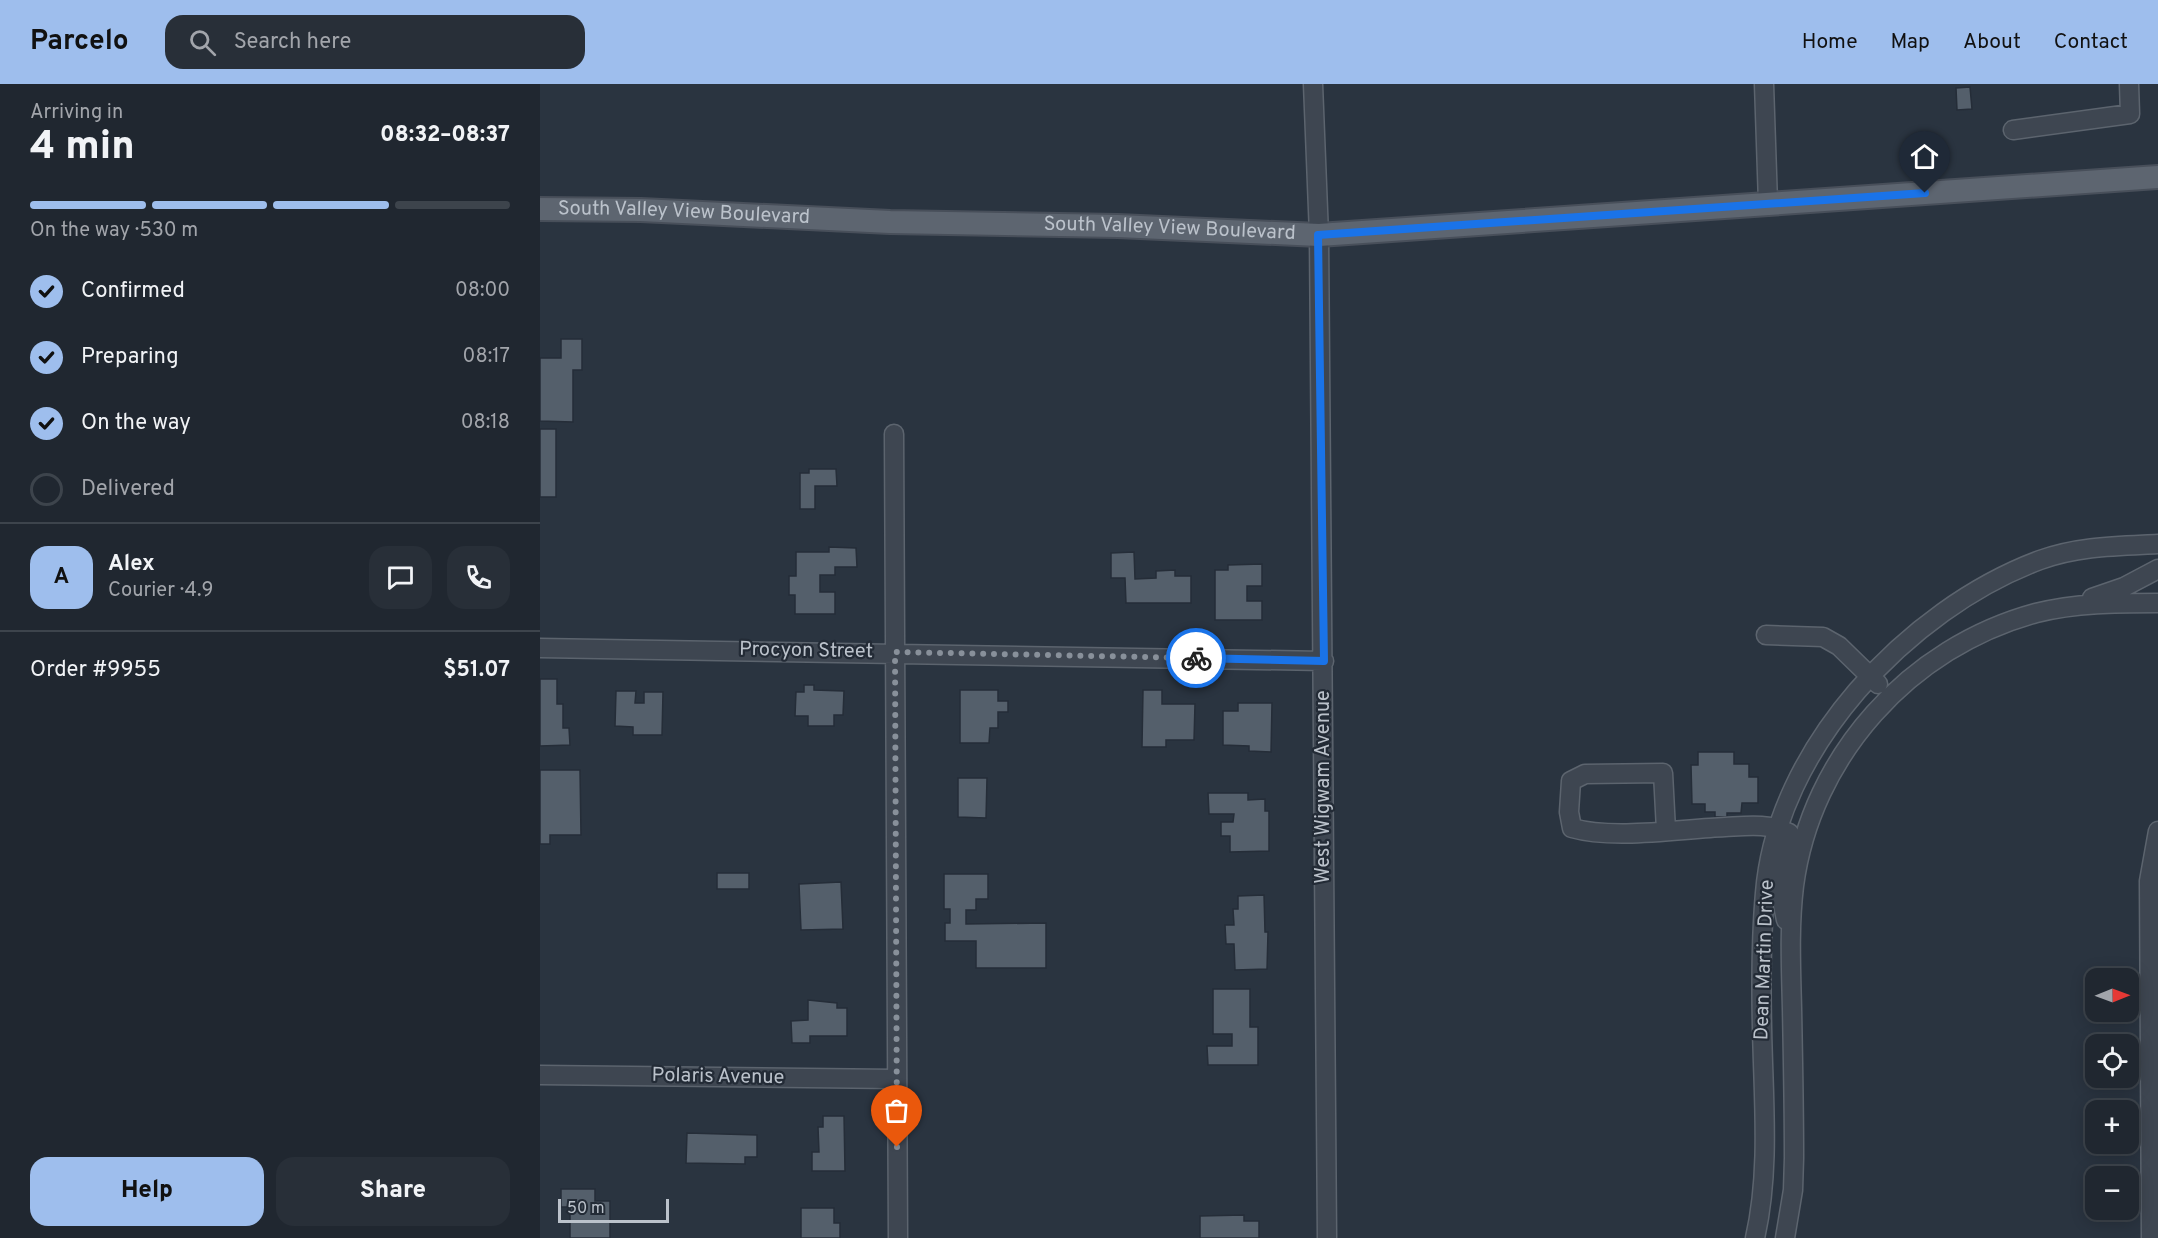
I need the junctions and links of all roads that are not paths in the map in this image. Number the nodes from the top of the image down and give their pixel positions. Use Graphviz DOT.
graph roads {
  1 [pos="1313,84"];
  2 [pos="1764,84"];
  3 [pos="2129,84"];
  4 [pos="2013,130"];
  5 [pos="2158,177"];
  6 [pos="1768,203"];
  7 [pos="540,209"];
  8 [pos="1318,235"];
  9 [pos="894,434"];
  10 [pos="2158,544"];
  11 [pos="2158,569"];
  12 [pos="2158,603"];
  13 [pos="2068,607"];
  14 [pos="1766,635"];
  15 [pos="540,648"];
  16 [pos="895,652"];
  17 [pos="1324,661"];
  18 [pos="1870,678"];
  19 [pos="1890,695"];
  20 [pos="1778,829"];
  21 [pos="1666,830"];
  22 [pos="2158,831"];
  23 [pos="1791,939"];
  24 [pos="2154,953"];
  25 [pos="1763,984"];
  26 [pos="1792,984"];
  27 [pos="540,1075"];
  28 [pos="896,1079"];
  29 [pos="2154,1170"];
  30 [pos="898,1238"];
  31 [pos="1327,1238"];
  32 [pos="1755,1238"];
  33 [pos="1785,1238"];
  34 [pos="2151,1238"];
  1 -- 8 [label="street, West Wigwam Avenue"];
  2 -- 6 [label="street"];
  3 -- 4 [label="street"];
  5 -- 6 [label="main road, South Valley View Boulevard"];
  6 -- 8 [label="main road, South Valley View Boulevard"];
  7 -- 8 [label="main road, South Valley View Boulevard"];
  8 -- 17 [label="street, West Wigwam Avenue"];
  9 -- 16 [label="street"];
  10 -- 18 [label="street, Dean Martin Drive"];
  11 -- 13 [label="street"];
  12 -- 13 [label="street, Dean Martin Drive"];
  13 -- 19 [label="street, Dean Martin Drive"];
  14 -- 18 [label="street"];
  15 -- 16 [label="street, Procyon Street"];
  16 -- 17 [label="street, Procyon Street"];
  16 -- 28 [label="street"];
  17 -- 31 [label="street, West Wigwam Avenue"];
  18 -- 19 [label="street"];
  18 -- 20 [label="street, Dean Martin Drive"];
  19 -- 23 [label="street, Dean Martin Drive"];
  20 -- 21 [label="street"];
  20 -- 23 [label="street"];
  20 -- 25 [label="street, Dean Martin Drive"];
  21 -- 21 [label="street"];
  22 -- 24 [label="street"];
  23 -- 26 [label="street, Dean Martin Drive"];
  24 -- 29 [label="street"];
  25 -- 26 [label="street"];
  25 -- 32 [label="street, Dean Martin Drive"];
  26 -- 33 [label="street, Dean Martin Drive"];
  27 -- 28 [label="street, Polaris Avenue"];
  28 -- 30 [label="street"];
  29 -- 34 [label="street"];
}
